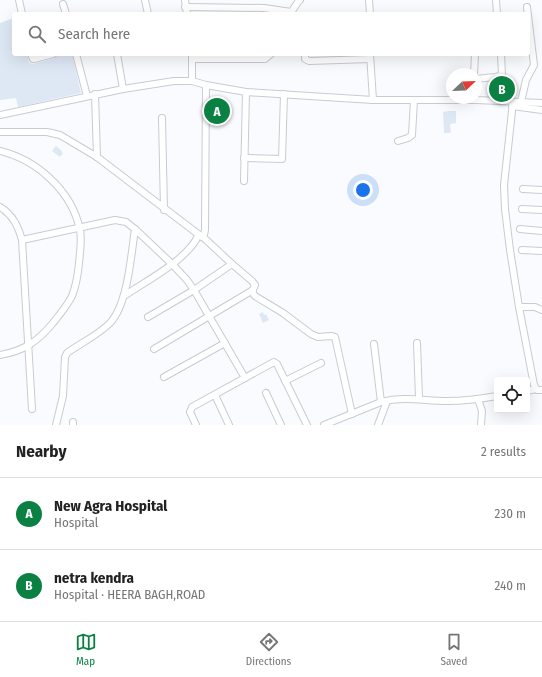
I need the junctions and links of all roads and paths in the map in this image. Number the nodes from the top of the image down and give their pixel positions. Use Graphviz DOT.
graph roads {
  1 [pos="19,0"];
  2 [pos="145,0"];
  3 [pos="369,0"];
  4 [pos="496,0"];
  5 [pos="298,1"];
  6 [pos="185,3"];
  7 [pos="63,4"];
  8 [pos="527,7"];
  9 [pos="22,12"];
  10 [pos="65,12"];
  11 [pos="148,12"];
  12 [pos="286,12"];
  13 [pos="292,12"];
  14 [pos="370,12"];
  15 [pos="497,12"];
  16 [pos="528,12"];
  17 [pos="530,32"];
  18 [pos="32,56"];
  19 [pos="45,56"];
  20 [pos="77,56"];
  21 [pos="117,56"];
  22 [pos="193,56"];
  23 [pos="268,56"];
  24 [pos="305,56"];
  25 [pos="475,56"];
  26 [pos="501,56"];
  27 [pos="370,57"];
  28 [pos="474,68"];
  29 [pos="482,78"];
  30 [pos="192,81"];
  31 [pos="206,85"];
  32 [pos="123,88"];
  33 [pos="246,92"];
  34 [pos="95,94"];
  35 [pos="284,94"];
  36 [pos="87,96"];
  37 [pos="446,99"];
  38 [pos="373,100"];
  39 [pos="414,100"];
  40 [pos="482,100"];
  41 [pos="521,102"];
  42 [pos="542,103"];
  43 [pos="513,104"];
  44 [pos="542,110"];
  45 [pos="0,115"];
  46 [pos="162,118"];
  47 [pos="0,132"];
  48 [pos="398,141"];
  49 [pos="0,151"];
  50 [pos="97,157"];
  51 [pos="244,158"];
  52 [pos="244,181"];
  53 [pos="523,190"];
  54 [pos="542,190"];
  55 [pos="0,207"];
  56 [pos="522,209"];
  57 [pos="164,210"];
  58 [pos="542,210"];
  59 [pos="80,228"];
  60 [pos="135,229"];
  61 [pos="520,229"];
  62 [pos="542,231"];
  63 [pos="200,236"];
  64 [pos="22,240"];
  65 [pos="522,250"];
  66 [pos="542,251"];
  67 [pos="172,264"];
  68 [pos="232,264"];
  69 [pos="194,290"];
  70 [pos="253,290"];
  71 [pos="124,296"];
  72 [pos="519,307"];
  73 [pos="542,310"];
  74 [pos="209,316"];
  75 [pos="148,317"];
  76 [pos="225,343"];
  77 [pos="417,343"];
  78 [pos="374,344"];
  79 [pos="29,346"];
  80 [pos="154,349"];
  81 [pos="0,355"];
  82 [pos="321,363"];
  83 [pos="164,377"];
  84 [pos="245,378"];
  85 [pos="285,381"];
  86 [pos="539,389"];
  87 [pos="266,393"];
  88 [pos="215,395"];
  89 [pos="494,397"];
  90 [pos="420,398"];
  91 [pos="478,400"];
  92 [pos="384,402"];
  93 [pos="32,409"];
  94 [pos="352,414"];
  95 [pos="56,425"];
  96 [pos="196,425"];
  97 [pos="229,425"];
  98 [pos="281,425"];
  99 [pos="306,425"];
  100 [pos="324,425"];
  101 [pos="378,425"];
  102 [pos="481,425"];
  1 -- 9 [label="street"];
  2 -- 11 [label="street"];
  3 -- 14 [label="street"];
  4 -- 15 [label="street"];
  5 -- 13 [label="street"];
  6 -- 12 [label="street"];
  7 -- 10 [label="street"];
  8 -- 16 [label="street"];
  17 -- 41 [label="street"];
  18 -- 19 [label="street"];
  20 -- 36 [label="street"];
  21 -- 32 [label="street"];
  22 -- 23 [label="street"];
  22 -- 30 [label="street"];
  24 -- 27 [label="street"];
  25 -- 28 [label="street"];
  26 -- 29 [label="street"];
  27 -- 38 [label="street"];
  30 -- 31 [label="street"];
  30 -- 32 [label="street"];
  31 -- 33 [label="street"];
  31 -- 63 [label="street"];
  32 -- 34 [label="street"];
  33 -- 35 [label="street"];
  33 -- 51 [label="street"];
  34 -- 36 [label="street"];
  34 -- 50 [label="street"];
  35 -- 38 [label="street"];
  35 -- 51 [label="street"];
  36 -- 45 [label="street"];
  37 -- 39 [label="street"];
  38 -- 39 [label="street"];
  39 -- 48 [label="street"];
  40 -- 43 [label="street"];
  41 -- 42 [label="street"];
  41 -- 43 [label="street"];
  43 -- 44 [label="street"];
  43 -- 72 [label="street"];
  46 -- 57 [label="street"];
  47 -- 50 [label="street"];
  49 -- 59 [label="street"];
  50 -- 57 [label="street"];
  51 -- 52 [label="street"];
  53 -- 54 [label="street"];
  55 -- 64 [label="street"];
  56 -- 58 [label="street"];
  57 -- 63 [label="street"];
  59 -- 60 [label="street"];
  59 -- 64 [label="street"];
  59 -- 79 [label="street"];
  60 -- 67 [label="street"];
  60 -- 71 [label="street"];
  61 -- 62 [label="street"];
  63 -- 67 [label="street"];
  63 -- 68 [label="street"];
  64 -- 79 [label="street"];
  65 -- 66 [label="street"];
  67 -- 69 [label="street"];
  67 -- 71 [label="street"];
  68 -- 69 [label="street"];
  68 -- 70 [label="street"];
  69 -- 74 [label="street"];
  69 -- 75 [label="street"];
  70 -- 74 [label="street"];
  70 -- 94 [label="street"];
  71 -- 95 [label="street"];
  72 -- 73 [label="street"];
  72 -- 86 [label="street"];
  74 -- 76 [label="street"];
  74 -- 80 [label="street"];
  76 -- 83 [label="street"];
  76 -- 84 [label="street"];
  77 -- 90 [label="street"];
  78 -- 92 [label="street"];
  79 -- 81 [label="street"];
  79 -- 93 [label="street"];
  82 -- 85 [label="street"];
  84 -- 85 [label="street"];
  84 -- 88 [label="street"];
  85 -- 99 [label="street"];
  87 -- 98 [label="street"];
  88 -- 96 [label="street"];
  88 -- 97 [label="street"];
  89 -- 91 [label="street"];
  90 -- 91 [label="street"];
  90 -- 92 [label="street"];
  91 -- 102 [label="street"];
  92 -- 94 [label="street"];
  92 -- 101 [label="street"];
  94 -- 100 [label="street"];
}
